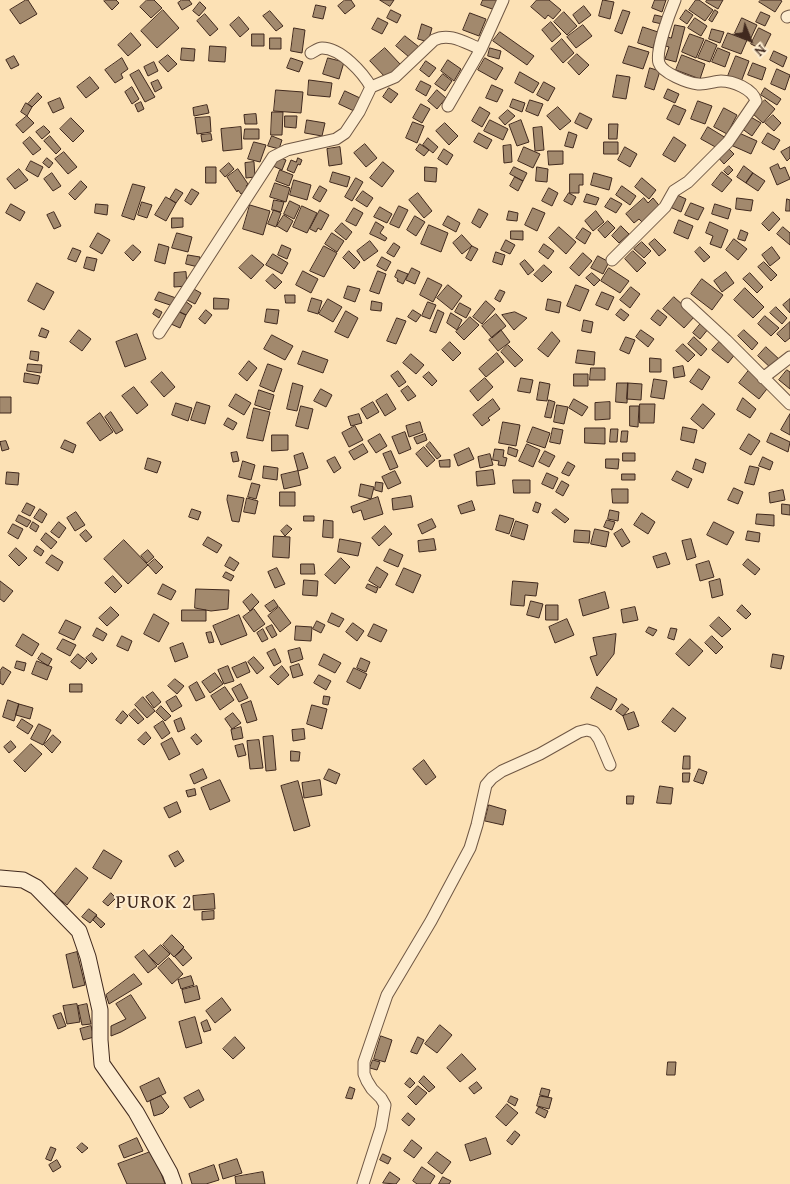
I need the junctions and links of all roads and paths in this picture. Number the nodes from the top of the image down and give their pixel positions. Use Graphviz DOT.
graph roads {
  1 [pos="502,0"];
  2 [pos="675,0"];
  3 [pos="480,49"];
  4 [pos="311,53"];
  5 [pos="372,87"];
  6 [pos="448,106"];
  7 [pos="612,260"];
  8 [pos="687,304"];
  9 [pos="159,333"];
  10 [pos="790,357"];
  11 [pos="763,378"];
  12 [pos="790,404"];
  13 [pos="610,765"];
  14 [pos="0,878"];
  15 [pos="174,1184"];
  16 [pos="363,1184"];
  1 -- 3 [label="street"];
  2 -- 7 [label="street"];
  3 -- 5 [label="street"];
  3 -- 6 [label="street"];
  4 -- 5 [label="street"];
  5 -- 9 [label="street"];
  8 -- 11 [label="street"];
  10 -- 11 [label="street"];
  11 -- 12 [label="street"];
  13 -- 16 [label="street"];
  14 -- 15 [label="main road"];
}
